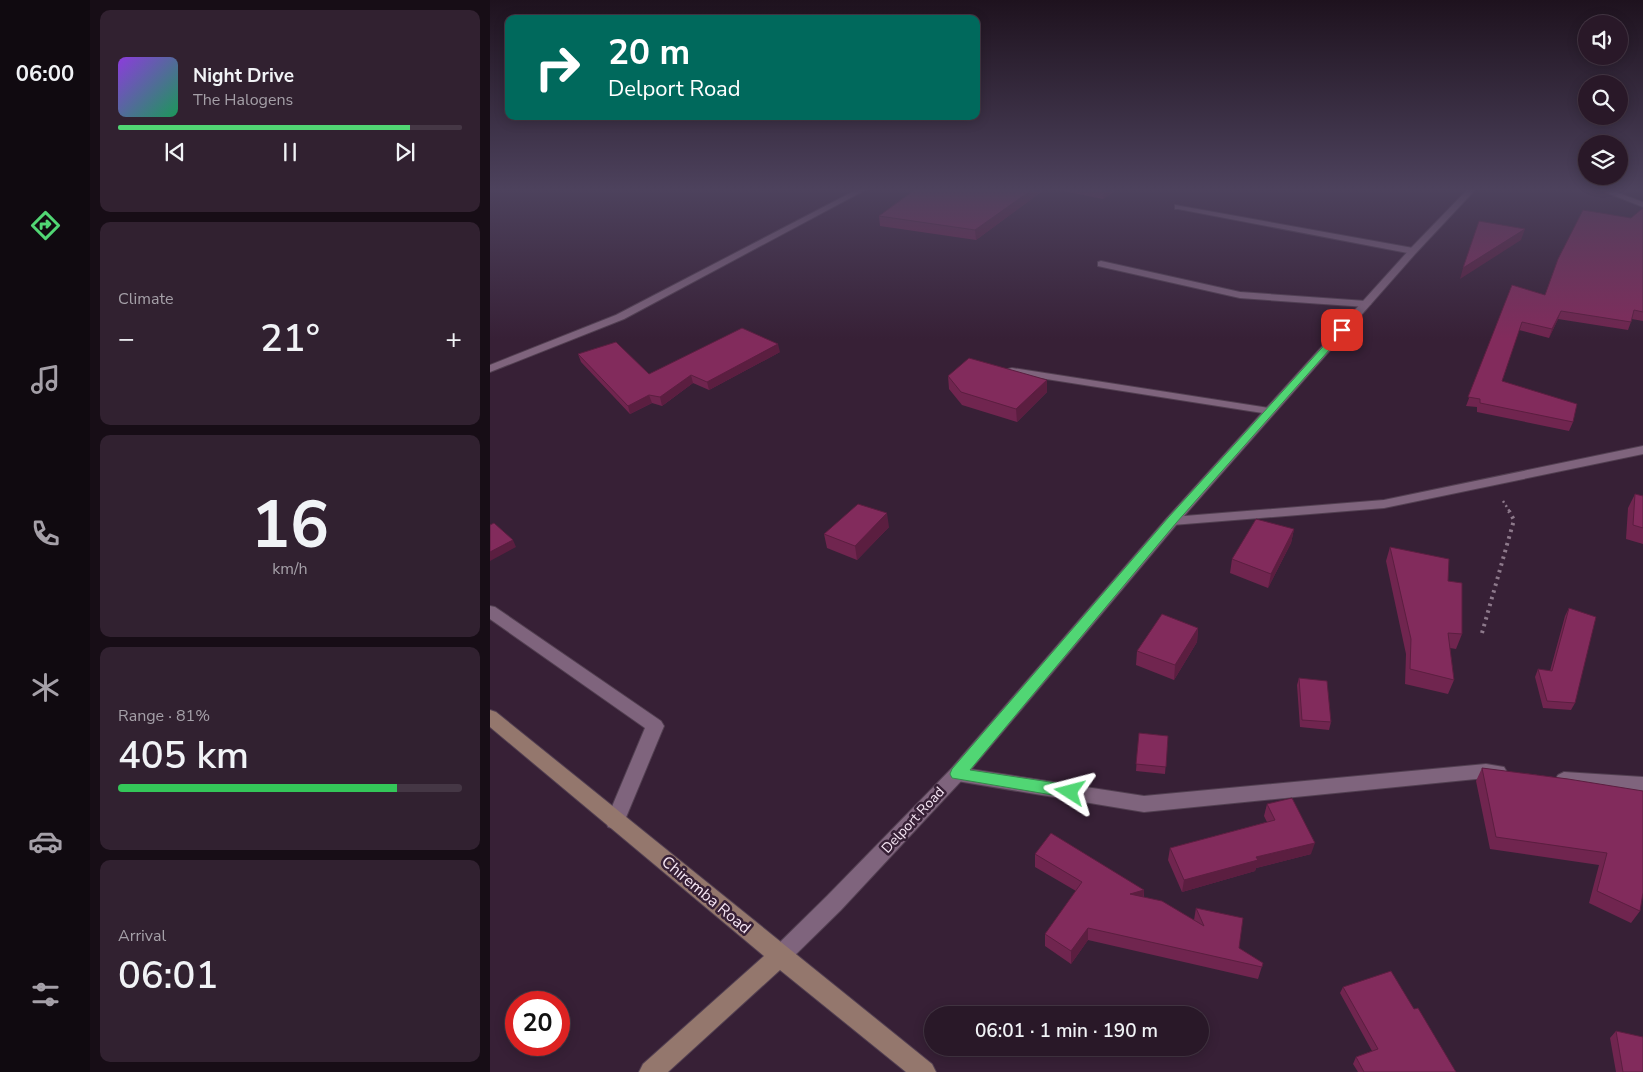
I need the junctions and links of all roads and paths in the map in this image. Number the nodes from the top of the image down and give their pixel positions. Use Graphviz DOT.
graph roads {
  1 [pos="768,239"];
  2 [pos="1348,239"];
  3 [pos="1424,239"];
  4 [pos="1412,251"];
  5 [pos="1101,264"];
  6 [pos="1366,304"];
  7 [pos="490,370"];
  8 [pos="1012,371"];
  9 [pos="1269,411"];
  10 [pos="1643,450"];
  11 [pos="1493,482"];
  12 [pos="1172,521"];
  13 [pos="490,611"];
  14 [pos="1482,633"];
  15 [pos="490,717"];
  16 [pos="957,774"];
  17 [pos="1515,775"];
  18 [pos="1543,778"];
  19 [pos="1643,785"];
  20 [pos="615,821"];
  21 [pos="779,957"];
  22 [pos="650,1072"];
  23 [pos="924,1072"];
  1 -- 7 [label="street"];
  2 -- 4 [label="street"];
  3 -- 4 [label="street, Delport Road"];
  4 -- 6 [label="street, Delport Road"];
  5 -- 6 [label="street"];
  6 -- 9 [label="street, Delport Road"];
  8 -- 9 [label="street"];
  9 -- 12 [label="street, Delport Road"];
  10 -- 11 [label="street"];
  11 -- 12 [label="street"];
  11 -- 14 [label="path"];
  12 -- 16 [label="street, Delport Road"];
  13 -- 20 [label="street"];
  15 -- 20 [label="main road, Chiremba Road"];
  16 -- 17 [label="street"];
  16 -- 21 [label="street, Delport Road"];
  18 -- 19 [label="street"];
  20 -- 21 [label="main road, Chiremba Road"];
  21 -- 22 [label="main road, Delport Road"];
  21 -- 23 [label="main road, Chiremba Road"];
}
